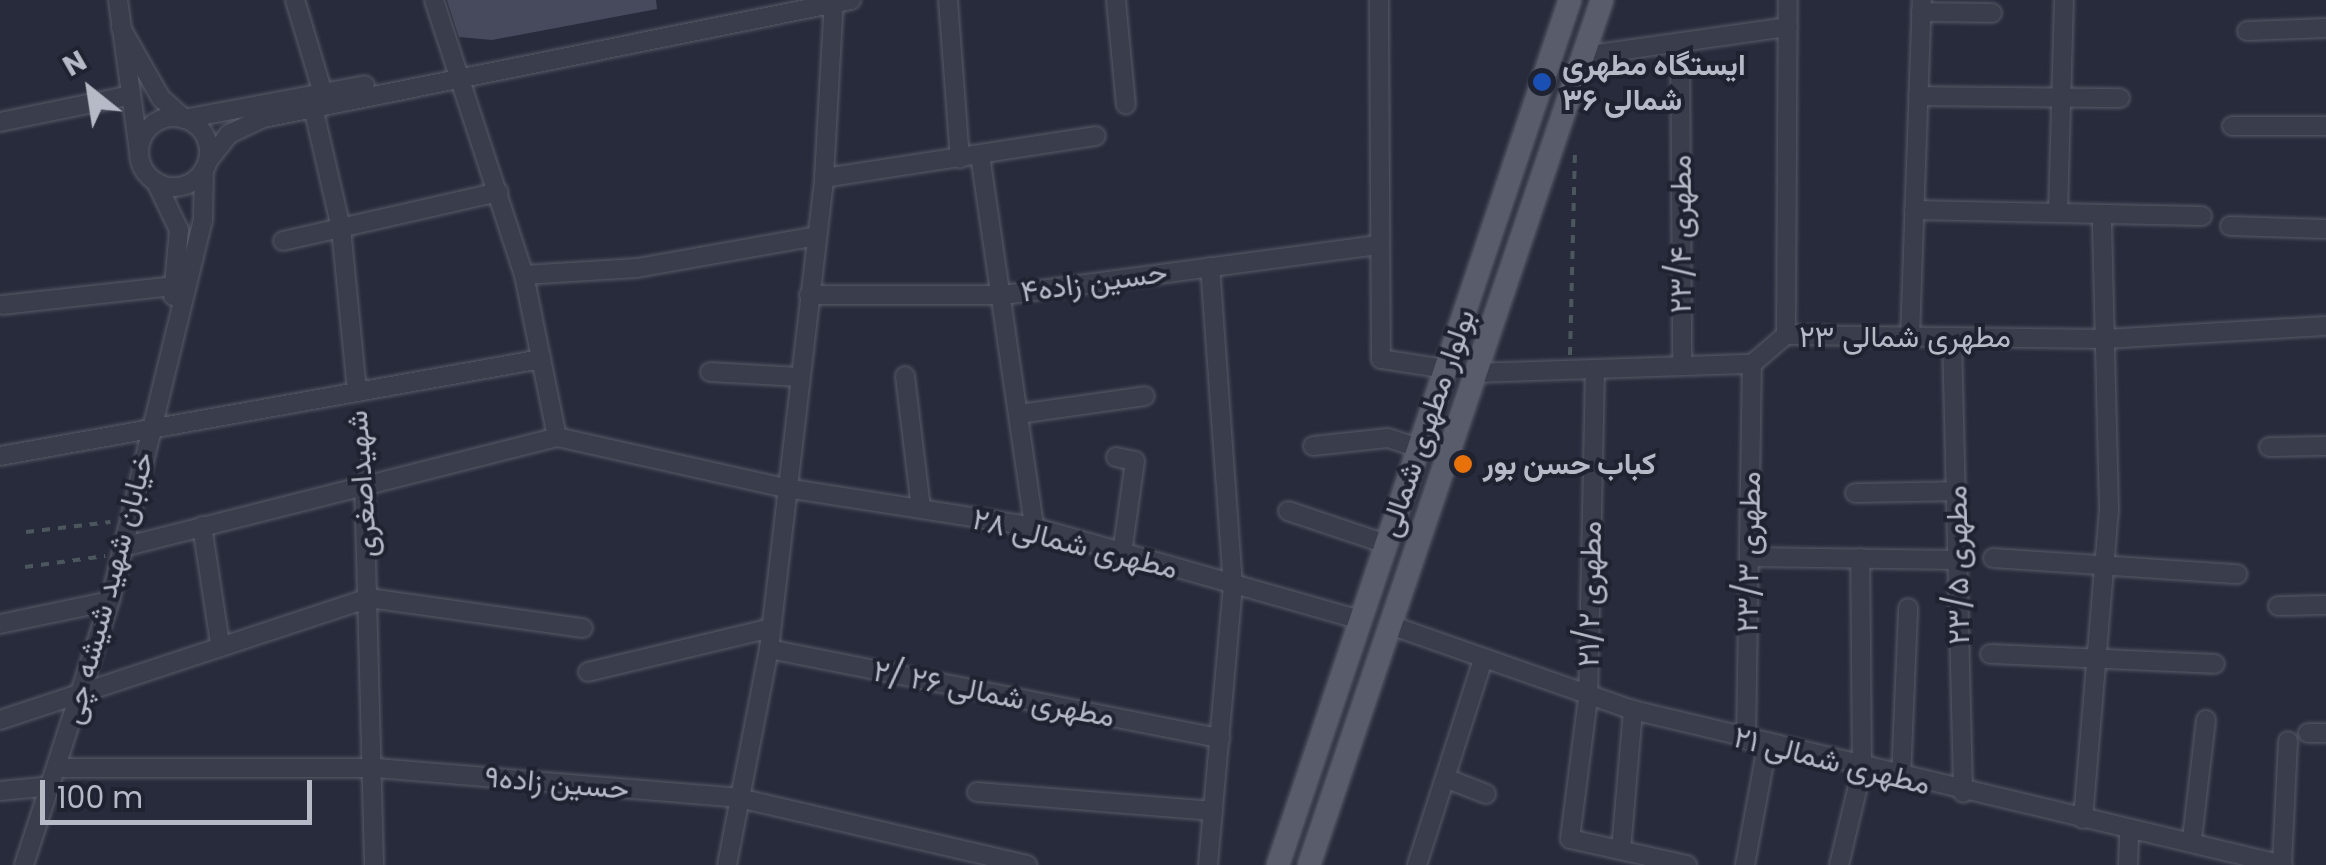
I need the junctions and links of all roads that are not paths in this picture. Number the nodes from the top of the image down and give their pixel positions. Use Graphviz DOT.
graph roads {
  1 [pos="118,0"];
  2 [pos="295,0"];
  3 [pos="434,0"];
  4 [pos="948,0"];
  5 [pos="1116,0"];
  6 [pos="1379,0"];
  7 [pos="1570,0"];
  8 [pos="1602,0"];
  9 [pos="1788,0"];
  10 [pos="2064,0"];
  11 [pos="840,1"];
  12 [pos="1921,6"];
  13 [pos="1992,13"];
  14 [pos="1788,27"];
  15 [pos="121,28"];
  16 [pos="2326,28"];
  17 [pos="2247,30"];
  18 [pos="1680,42"];
  19 [pos="1583,56"];
  20 [pos="460,73"];
  21 [pos="127,96"];
  22 [pos="1918,96"];
  23 [pos="317,98"];
  24 [pos="2059,98"];
  25 [pos="2120,98"];
  26 [pos="1126,106"];
  27 [pos="184,119"];
  28 [pos="0,122"];
  29 [pos="2232,126"];
  30 [pos="2326,126"];
  31 [pos="1096,136"];
  32 [pos="140,151"];
  33 [pos="980,155"];
  34 [pos="960,158"];
  35 [pos="1514,165"];
  36 [pos="206,166"];
  37 [pos="1543,173"];
  38 [pos="824,178"];
  39 [pos="156,182"];
  40 [pos="498,192"];
  41 [pos="1914,210"];
  42 [pos="2058,213"];
  43 [pos="2102,214"];
  44 [pos="2202,216"];
  45 [pos="2230,226"];
  46 [pos="342,228"];
  47 [pos="2326,229"];
  48 [pos="816,236"];
  49 [pos="284,241"];
  50 [pos="1378,245"];
  51 [pos="1210,267"];
  52 [pos="524,275"];
  53 [pos="174,286"];
  54 [pos="809,294"];
  55 [pos="1003,294"];
  56 [pos="2,304"];
  57 [pos="2326,326"];
  58 [pos="1786,335"];
  59 [pos="1910,337"];
  60 [pos="1952,338"];
  61 [pos="2105,339"];
  62 [pos="542,359"];
  63 [pos="1752,364"];
  64 [pos="164,366"];
  65 [pos="1682,366"];
  66 [pos="1445,369"];
  67 [pos="1594,369"];
  68 [pos="710,372"];
  69 [pos="1476,373"];
  70 [pos="905,376"];
  71 [pos="799,377"];
  72 [pos="356,391"];
  73 [pos="1144,396"];
  74 [pos="1019,414"];
  75 [pos="152,426"];
  76 [pos="558,438"];
  77 [pos="1313,446"];
  78 [pos="2326,446"];
  79 [pos="1419,448"];
  80 [pos="2270,448"];
  81 [pos="0,456"];
  82 [pos="1116,457"];
  83 [pos="364,481"];
  84 [pos="786,488"];
  85 [pos="1956,491"];
  86 [pos="1855,493"];
  87 [pos="921,508"];
  88 [pos="1288,511"];
  89 [pos="202,526"];
  90 [pos="1034,528"];
  91 [pos="1386,544"];
  92 [pos="122,551"];
  93 [pos="1122,554"];
  94 [pos="1749,556"];
  95 [pos="1860,558"];
  96 [pos="1993,558"];
  97 [pos="1957,560"];
  98 [pos="2107,569"];
  99 [pos="2236,574"];
  100 [pos="1233,586"];
  101 [pos="369,598"];
  102 [pos="110,601"];
  103 [pos="2326,605"];
  104 [pos="2278,606"];
  105 [pos="1908,608"];
  106 [pos="1361,620"];
  107 [pos="0,624"];
  108 [pos="1390,625"];
  109 [pos="583,628"];
  110 [pos="771,628"];
  111 [pos="220,644"];
  112 [pos="769,649"];
  113 [pos="1990,654"];
  114 [pos="2098,655"];
  115 [pos="1483,659"];
  116 [pos="2215,664"];
  117 [pos="588,672"];
  118 [pos="84,686"];
  119 [pos="1588,698"];
  120 [pos="1633,710"];
  121 [pos="0,720"];
  122 [pos="2206,720"];
  123 [pos="1220,738"];
  124 [pos="1746,740"];
  125 [pos="2288,741"];
  126 [pos="1767,746"];
  127 [pos="376,768"];
  128 [pos="1862,769"];
  129 [pos="55,777"];
  130 [pos="1445,778"];
  131 [pos="1901,778"];
  132 [pos="0,792"];
  133 [pos="977,792"];
  134 [pos="1963,793"];
  135 [pos="1486,794"];
  136 [pos="739,798"];
  137 [pos="1213,811"];
  138 [pos="2083,819"];
  139 [pos="2129,829"];
  140 [pos="2192,838"];
  141 [pos="1620,850"];
  142 [pos="24,865"];
  143 [pos="374,865"];
  144 [pos="727,865"];
  145 [pos="1028,865"];
  146 [pos="1208,865"];
  147 [pos="1278,865"];
  148 [pos="1309,865"];
  149 [pos="1417,865"];
  150 [pos="1686,865"];
  151 [pos="1745,865"];
  152 [pos="1839,865"];
  153 [pos="2128,865"];
  154 [pos="2283,865"];
  1 -- 15 [label="street"];
  2 -- 23 [label="street, شهیداصغری"];
  3 -- 20 [label="street"];
  4 -- 34 [label="street"];
  5 -- 26 [label="street"];
  6 -- 50 [label="street"];
  7 -- 35 [label="main road, بولوار مطهری شمالی"];
  8 -- 19 [label="main road, بولوار مطهری شمالی"];
  9 -- 14 [label="street"];
  10 -- 24 [label="street"];
  11 -- 20 [label="street"];
  11 -- 38 [label="street"];
  12 -- 13 [label="street"];
  12 -- 22 [label="street"];
  14 -- 18 [label="street"];
  14 -- 58 [label="street"];
  15 -- 21 [label="street"];
  15 -- 27 [label="street"];
  16 -- 17 [label="street"];
  18 -- 19 [label="street"];
  18 -- 65 [label="street, مطهری ۲۳/۴"];
  19 -- 37 [label="main road, بولوار مطهری شمالی"];
  20 -- 23 [label="street"];
  20 -- 40 [label="street"];
  21 -- 28 [label="street"];
  21 -- 32 [label="street"];
  22 -- 24 [label="street"];
  22 -- 41 [label="street"];
  23 -- 27 [label="street"];
  23 -- 36 [label="street"];
  23 -- 46 [label="street, شهیداصغری"];
  24 -- 25 [label="street"];
  24 -- 42 [label="street"];
  27 -- 32 [label="street"];
  27 -- 36 [label="street"];
  29 -- 30 [label="street"];
  31 -- 33 [label="street"];
  32 -- 39 [label="street"];
  33 -- 34 [label="street"];
  33 -- 55 [label="street"];
  34 -- 38 [label="street"];
  35 -- 37 [label="main road"];
  35 -- 66 [label="main road, بولوار مطهری شمالی"];
  36 -- 39 [label="street"];
  36 -- 64 [label="street, خیابان شهید شیشه چی"];
  37 -- 69 [label="main road, بولوار مطهری شمالی"];
  38 -- 48 [label="street"];
  39 -- 53 [label="street, خیابان شهید شیشه چی"];
  40 -- 46 [label="street"];
  40 -- 52 [label="street"];
  41 -- 42 [label="street"];
  41 -- 59 [label="street"];
  42 -- 43 [label="street"];
  43 -- 44 [label="street"];
  43 -- 61 [label="street"];
  45 -- 47 [label="street"];
  46 -- 49 [label="street"];
  46 -- 72 [label="street, شهیداصغری"];
  48 -- 52 [label="street"];
  48 -- 54 [label="street"];
  50 -- 51 [label="street, حسین زاده۴"];
  50 -- 66 [label="street"];
  51 -- 55 [label="street, حسین زاده۴"];
  51 -- 100 [label="street"];
  52 -- 62 [label="street"];
  53 -- 56 [label="street"];
  53 -- 64 [label="street, خیابان شهید شیشه چی"];
  54 -- 55 [label="street, حسین زاده۴"];
  54 -- 71 [label="street"];
  55 -- 74 [label="street"];
  57 -- 61 [label="street, مطهری شمالی ۲۳"];
  58 -- 59 [label="street, مطهری شمالی ۲۳"];
  58 -- 63 [label="street, مطهری شمالی ۲۳"];
  59 -- 60 [label="street, مطهری شمالی ۲۳"];
  60 -- 61 [label="street, مطهری شمالی ۲۳"];
  60 -- 85 [label="street, مطهری ۲۳/۵"];
  61 -- 98 [label="street"];
  62 -- 72 [label="street"];
  62 -- 76 [label="street"];
  63 -- 65 [label="street"];
  63 -- 94 [label="street, مطهری ۲۳/۳"];
  64 -- 75 [label="street, خیابان شهید شیشه چی"];
  65 -- 67 [label="street"];
  66 -- 79 [label="main road, بولوار مطهری شمالی"];
  67 -- 69 [label="street"];
  67 -- 119 [label="street, مطهری ۲۱/۲"];
  68 -- 71 [label="street"];
  69 -- 108 [label="main road, بولوار مطهری شمالی"];
  70 -- 87 [label="street"];
  71 -- 84 [label="street"];
  72 -- 75 [label="street"];
  73 -- 74 [label="street"];
  74 -- 90 [label="street"];
  75 -- 81 [label="street"];
  75 -- 92 [label="street, خیابان شهید شیشه چی"];
  76 -- 83 [label="street"];
  76 -- 84 [label="street, مطهری شمالی ۲۸"];
  77 -- 79 [label="street"];
  78 -- 80 [label="street"];
  79 -- 91 [label="main road, بولوار مطهری شمالی"];
  82 -- 93 [label="street"];
  83 -- 89 [label="street"];
  83 -- 101 [label="street, شهیداصغری"];
  84 -- 87 [label="street, مطهری شمالی ۲۸"];
  84 -- 110 [label="street"];
  85 -- 86 [label="street"];
  85 -- 97 [label="street, مطهری ۲۳/۵"];
  87 -- 90 [label="street, مطهری شمالی ۲۸"];
  88 -- 91 [label="street"];
  89 -- 92 [label="street"];
  89 -- 111 [label="street"];
  90 -- 93 [label="street, مطهری شمالی ۲۸"];
  91 -- 106 [label="main road, بولوار مطهری شمالی"];
  92 -- 102 [label="street, خیابان شهید شیشه چی"];
  93 -- 100 [label="street, مطهری شمالی ۲۸"];
  94 -- 95 [label="street"];
  94 -- 124 [label="street, مطهری ۲۳/۳"];
  95 -- 97 [label="street"];
  95 -- 128 [label="street"];
  96 -- 98 [label="street"];
  97 -- 134 [label="street, مطهری ۲۳/۵"];
  98 -- 99 [label="street"];
  98 -- 114 [label="street"];
  100 -- 106 [label="street, مطهری شمالی ۲۸"];
  100 -- 123 [label="street"];
  101 -- 109 [label="street"];
  101 -- 111 [label="street"];
  101 -- 127 [label="street, شهیداصغری"];
  102 -- 107 [label="street"];
  102 -- 118 [label="street, خیابان شهید شیشه چی"];
  103 -- 104 [label="street"];
  105 -- 131 [label="street"];
  106 -- 147 [label="main road, بولوار مطهری شمالی"];
  108 -- 115 [label="street, مطهری شمالی ۲۱"];
  108 -- 148 [label="main road, بولوار مطهری شمالی"];
  110 -- 112 [label="street"];
  110 -- 117 [label="street"];
  111 -- 118 [label="street"];
  112 -- 123 [label="street, مطهری شمالی ۲۶ /۲"];
  112 -- 136 [label="street"];
  113 -- 114 [label="street"];
  114 -- 116 [label="street"];
  114 -- 138 [label="street"];
  115 -- 119 [label="street, مطهری شمالی ۲۱"];
  115 -- 130 [label="street"];
  118 -- 121 [label="street"];
  118 -- 129 [label="street, خیابان شهید شیشه چی"];
  119 -- 120 [label="street, مطهری شمالی ۲۱"];
  119 -- 141 [label="street, مطهری ۲۱/۲"];
  120 -- 124 [label="street, مطهری شمالی ۲۱"];
  120 -- 141 [label="street"];
  122 -- 140 [label="street"];
  123 -- 137 [label="street"];
  124 -- 126 [label="street, مطهری شمالی ۲۱"];
  125 -- 154 [label="street"];
  126 -- 128 [label="street, مطهری شمالی ۲۱"];
  126 -- 151 [label="street"];
  127 -- 129 [label="street, حسین زاده۹"];
  127 -- 136 [label="street, حسین زاده۹"];
  127 -- 143 [label="street, شهیداصغری"];
  128 -- 131 [label="street, مطهری شمالی ۲۱"];
  128 -- 152 [label="street"];
  129 -- 132 [label="street, حسین زاده۹"];
  129 -- 142 [label="street, خیابان شهید شیشه چی"];
  130 -- 135 [label="street"];
  130 -- 149 [label="street"];
  131 -- 134 [label="street, مطهری شمالی ۲۱"];
  133 -- 137 [label="street"];
  134 -- 138 [label="street, مطهری شمالی ۲۱"];
  136 -- 144 [label="street"];
  136 -- 145 [label="street, حسین زاده۹"];
  137 -- 146 [label="street"];
  138 -- 139 [label="street, مطهری شمالی ۲۱"];
  139 -- 140 [label="street, مطهری شمالی ۲۱"];
  139 -- 153 [label="street"];
  140 -- 154 [label="street, مطهری شمالی ۲۱"];
  141 -- 150 [label="street"];
}
